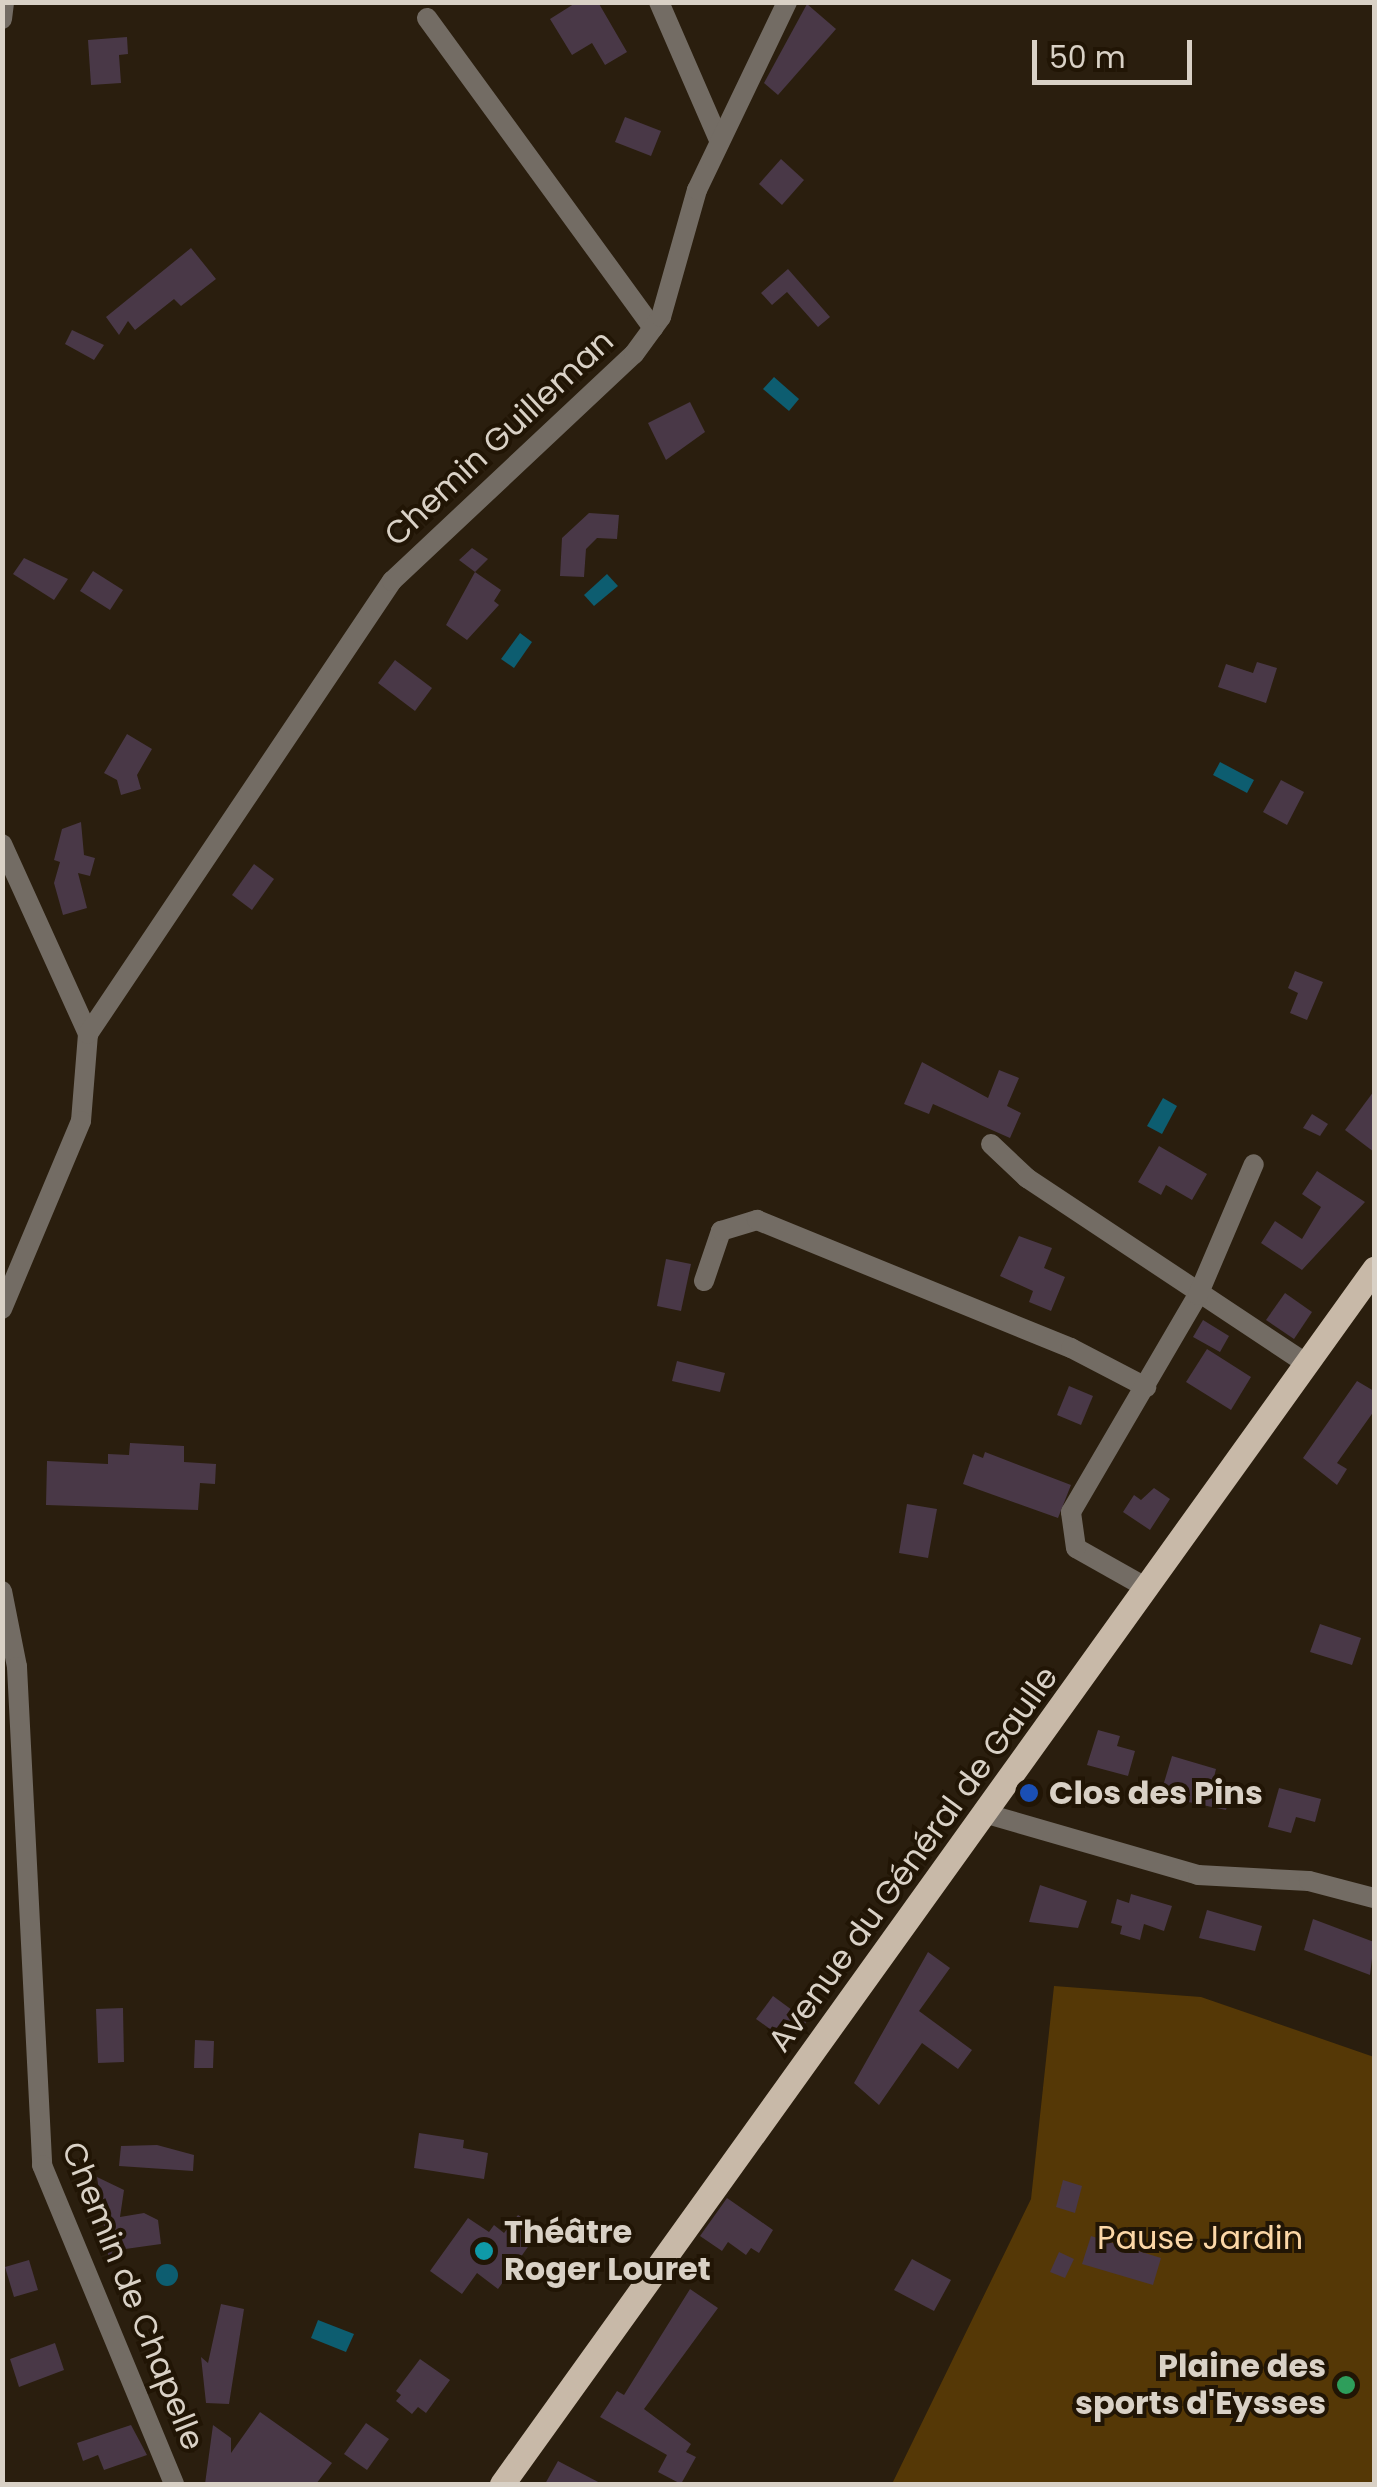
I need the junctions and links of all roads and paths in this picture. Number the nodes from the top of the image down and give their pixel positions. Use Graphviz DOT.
graph roads {
  1 [pos="4,2"];
  2 [pos="659,2"];
  3 [pos="788,2"];
  4 [pos="427,18"];
  5 [pos="2,19"];
  6 [pos="718,138"];
  7 [pos="653,328"];
  8 [pos="2,844"];
  9 [pos="88,1034"];
  10 [pos="991,1144"];
  11 [pos="1254,1164"];
  12 [pos="1374,1269"];
  13 [pos="704,1281"];
  14 [pos="1198,1295"];
  15 [pos="2,1309"];
  16 [pos="1308,1364"];
  17 [pos="1146,1387"];
  18 [pos="1147,1588"];
  19 [pos="2,1591"];
  20 [pos="987,1814"];
  21 [pos="1374,1898"];
  22 [pos="174,2484"];
  23 [pos="502,2484"];
  1 -- 5 [label="street"];
  2 -- 6 [label="street"];
  3 -- 6 [label="street, Chemin Guilleman"];
  4 -- 7 [label="street"];
  6 -- 7 [label="street, Chemin Guilleman"];
  7 -- 9 [label="street, Chemin Guilleman"];
  8 -- 9 [label="street"];
  9 -- 15 [label="street"];
  10 -- 14 [label="street"];
  11 -- 14 [label="street"];
  12 -- 16 [label="main road, Avenue du Général de Gaulle"];
  13 -- 17 [label="street"];
  14 -- 16 [label="street"];
  14 -- 17 [label="street"];
  16 -- 18 [label="main road, Avenue du Général de Gaulle"];
  17 -- 18 [label="street"];
  18 -- 20 [label="main road, Avenue du Général de Gaulle"];
  19 -- 22 [label="street, Chemin de Chapelle"];
  20 -- 21 [label="street"];
  20 -- 23 [label="main road, Avenue du Général de Gaulle"];
}
